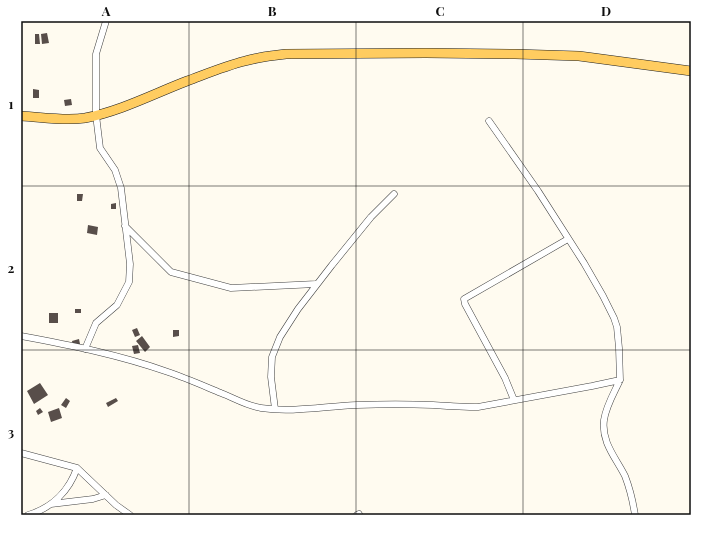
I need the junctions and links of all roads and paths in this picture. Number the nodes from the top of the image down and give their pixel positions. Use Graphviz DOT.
graph roads {
  1 [pos="106,21"];
  2 [pos="691,71"];
  3 [pos="96,115"];
  4 [pos="21,116"];
  5 [pos="488,121"];
  6 [pos="394,194"];
  7 [pos="125,226"];
  8 [pos="568,239"];
  9 [pos="316,284"];
  10 [pos="21,336"];
  11 [pos="85,349"];
  12 [pos="620,380"];
  13 [pos="514,400"];
  14 [pos="274,409"];
  15 [pos="21,453"];
  16 [pos="77,468"];
  17 [pos="106,495"];
  18 [pos="51,504"];
  19 [pos="31,515"];
  20 [pos="130,515"];
  21 [pos="635,515"];
  1 -- 3 [label="street"];
  2 -- 3 [label="main road"];
  3 -- 4 [label="main road"];
  3 -- 7 [label="street"];
  5 -- 8 [label="street"];
  6 -- 9 [label="street"];
  7 -- 9 [label="street"];
  7 -- 11 [label="street"];
  8 -- 12 [label="street"];
  8 -- 13 [label="street"];
  9 -- 14 [label="street"];
  10 -- 11 [label="street"];
  11 -- 14 [label="street"];
  12 -- 13 [label="street"];
  12 -- 21 [label="street"];
  13 -- 14 [label="street"];
  15 -- 16 [label="street"];
  16 -- 17 [label="street"];
  16 -- 18 [label="street"];
  17 -- 18 [label="street"];
  17 -- 20 [label="street"];
  18 -- 19 [label="street"];
}
